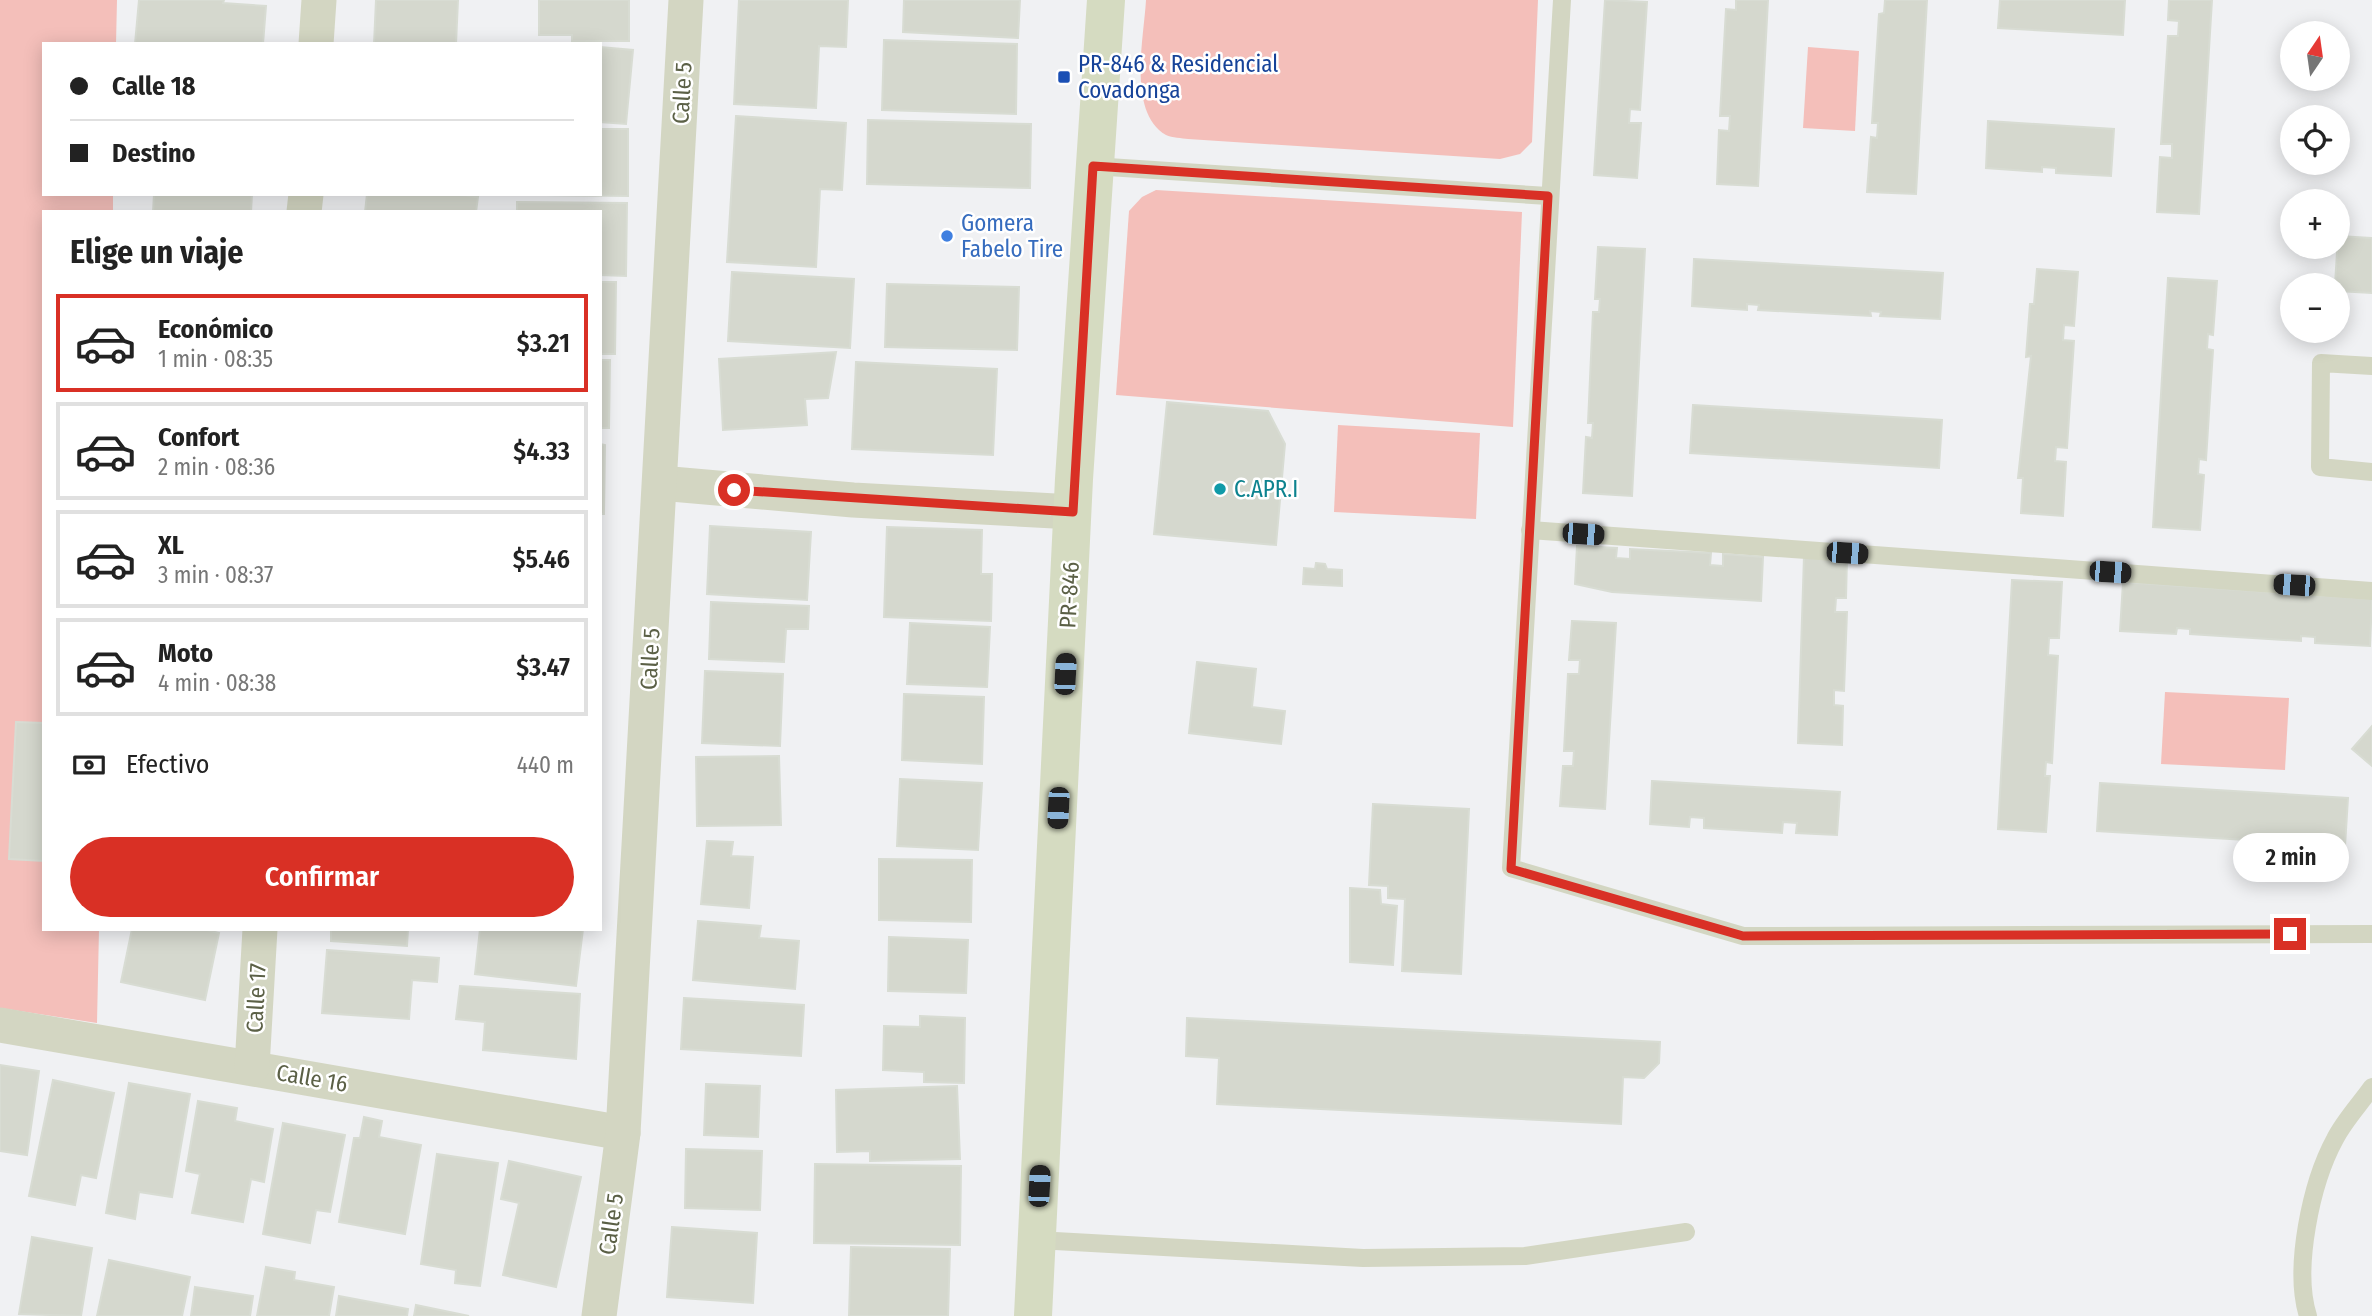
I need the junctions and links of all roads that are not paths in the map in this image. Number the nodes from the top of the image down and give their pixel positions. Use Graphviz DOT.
graph roads {
  1 [pos="319,0"];
  2 [pos="687,0"];
  3 [pos="1106,0"];
  4 [pos="1562,0"];
  5 [pos="316,42"];
  6 [pos="1093,166"];
  7 [pos="1548,196"];
  8 [pos="2372,366"];
  9 [pos="2372,472"];
  10 [pos="660,483"];
  11 [pos="1073,512"];
  12 [pos="1530,530"];
  13 [pos="2372,591"];
  14 [pos="260,931"];
  15 [pos="2372,934"];
  16 [pos="0,1025"];
  17 [pos="252,1067"];
  18 [pos="2372,1087"];
  19 [pos="623,1133"];
  20 [pos="1686,1232"];
  21 [pos="1037,1240"];
  22 [pos="598,1316"];
  23 [pos="1033,1316"];
  24 [pos="2308,1316"];
  1 -- 5 [label="street"];
  2 -- 10 [label="street, Calle 5"];
  3 -- 6 [label="street, PR-846 / PR-846"];
  4 -- 7 [label="lane"];
  6 -- 7 [label="lane"];
  6 -- 11 [label="street, PR-846 / PR-846"];
  7 -- 12 [label="lane"];
  8 -- 9 [label="lane"];
  10 -- 11 [label="street"];
  10 -- 19 [label="street, Calle 5"];
  11 -- 21 [label="street, PR-846 / PR-846"];
  12 -- 13 [label="lane"];
  12 -- 15 [label="lane"];
  14 -- 17 [label="street, Calle 17"];
  16 -- 17 [label="street, Calle 16"];
  17 -- 19 [label="street, Calle 16"];
  18 -- 24 [label="lane"];
  19 -- 22 [label="street, Calle 5"];
  20 -- 21 [label="lane"];
  21 -- 23 [label="street, PR-846 / PR-846"];
}
